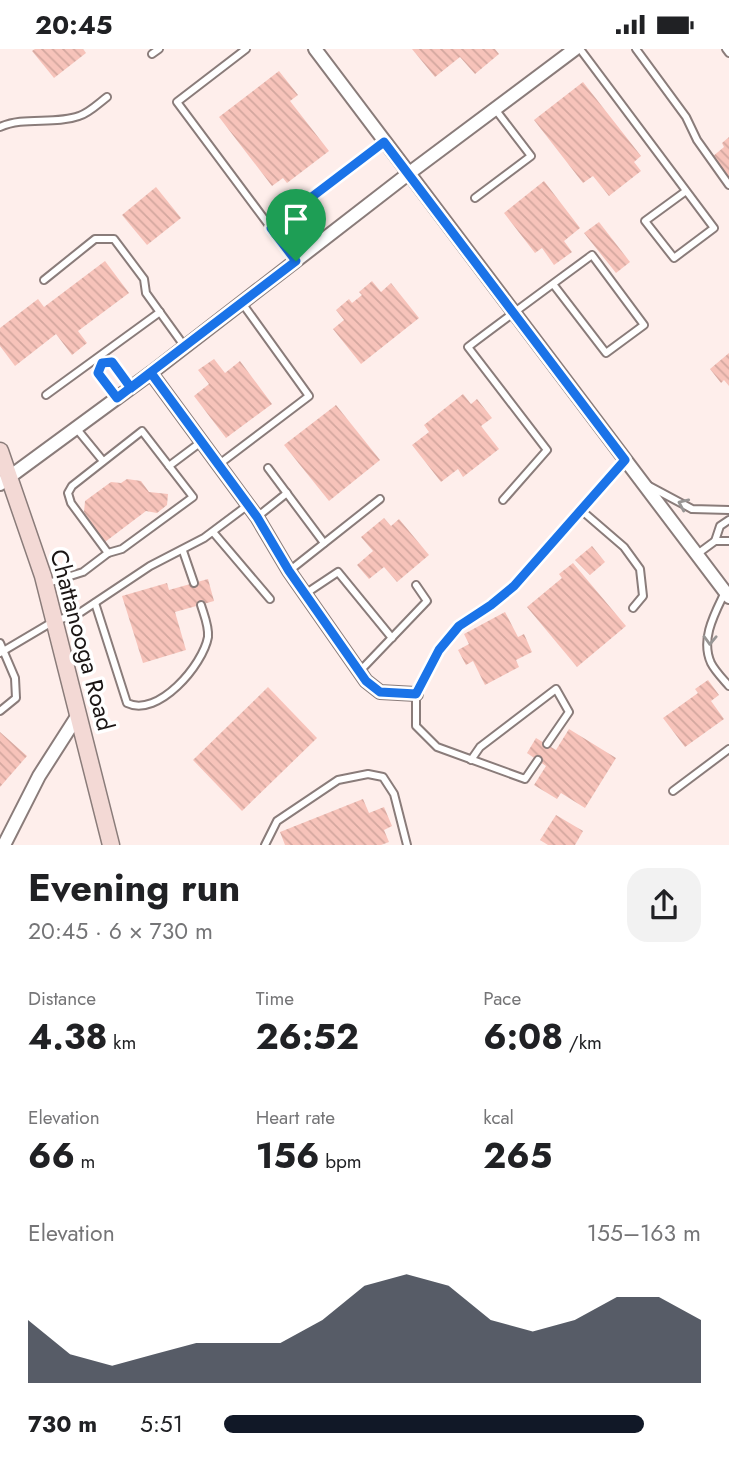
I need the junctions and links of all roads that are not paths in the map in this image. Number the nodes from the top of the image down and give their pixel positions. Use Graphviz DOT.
graph roads {
  1 [pos="159,49"];
  2 [pos="246,49"];
  3 [pos="315,49"];
  4 [pos="578,49"];
  5 [pos="636,49"];
  6 [pos="152,54"];
  7 [pos="107,97"];
  8 [pos="495,109"];
  9 [pos="0,127"];
  10 [pos="384,142"];
  11 [pos="408,174"];
  12 [pos="729,185"];
  13 [pos="686,191"];
  14 [pos="475,198"];
  15 [pos="271,228"];
  16 [pos="296,261"];
  17 [pos="44,280"];
  18 [pos="553,284"];
  19 [pos="242,303"];
  20 [pos="160,312"];
  21 [pos="513,313"];
  22 [pos="185,347"];
  23 [pos="99,360"];
  24 [pos="151,373"];
  25 [pos="131,388"];
  26 [pos="46,395"];
  27 [pos="117,398"];
  28 [pos="76,428"];
  29 [pos="201,442"];
  30 [pos="0,451"];
  31 [pos="625,460"];
  32 [pos="103,461"];
  33 [pos="218,465"];
  34 [pos="169,466"];
  35 [pos="268,468"];
  36 [pos="5,480"];
  37 [pos="642,482"];
  38 [pos="286,493"];
  39 [pos="380,499"];
  40 [pos="503,500"];
  41 [pos="248,505"];
  42 [pos="581,510"];
  43 [pos="729,510"];
  44 [pos="257,517"];
  45 [pos="729,520"];
  46 [pos="213,532"];
  47 [pos="715,541"];
  48 [pos="729,541"];
  49 [pos="324,543"];
  50 [pos="183,551"];
  51 [pos="108,553"];
  52 [pos="696,555"];
  53 [pos="289,571"];
  54 [pos="194,583"];
  55 [pos="46,584"];
  56 [pos="416,586"];
  57 [pos="305,594"];
  58 [pos="727,594"];
  59 [pos="270,599"];
  60 [pos="95,603"];
  61 [pos="201,605"];
  62 [pos="632,608"];
  63 [pos="54,621"];
  64 [pos="391,639"];
  65 [pos="0,643"];
  66 [pos="2,651"];
  67 [pos="359,672"];
  68 [pos="729,686"];
  69 [pos="416,694"];
  70 [pos="0,711"];
  71 [pos="78,715"];
  72 [pos="547,744"];
  73 [pos="729,749"];
  74 [pos="471,759"];
  75 [pos="538,760"];
  76 [pos="673,791"];
  77 [pos="4,845"];
  78 [pos="111,845"];
  79 [pos="265,845"];
  80 [pos="407,845"];
  1 -- 6 [label="lane"];
  2 -- 15 [label="lane"];
  3 -- 10 [label="street"];
  4 -- 8 [label="street"];
  4 -- 13 [label="lane"];
  5 -- 12 [label="lane"];
  7 -- 9 [label="lane"];
  8 -- 11 [label="street"];
  8 -- 14 [label="lane"];
  10 -- 11 [label="street"];
  10 -- 15 [label="lane"];
  11 -- 16 [label="street"];
  11 -- 21 [label="street"];
  13 -- 13 [label="lane"];
  15 -- 16 [label="lane"];
  16 -- 19 [label="street"];
  17 -- 20 [label="lane"];
  18 -- 18 [label="lane"];
  18 -- 21 [label="lane"];
  19 -- 22 [label="street"];
  19 -- 33 [label="lane"];
  20 -- 22 [label="lane"];
  20 -- 23 [label="lane"];
  21 -- 31 [label="street"];
  21 -- 40 [label="lane"];
  22 -- 24 [label="street"];
  23 -- 25 [label="lane"];
  23 -- 26 [label="lane"];
  23 -- 27 [label="lane"];
  24 -- 25 [label="street"];
  24 -- 29 [label="street"];
  25 -- 27 [label="street"];
  27 -- 28 [label="street"];
  28 -- 32 [label="lane"];
  28 -- 36 [label="street"];
  29 -- 33 [label="street"];
  29 -- 34 [label="lane"];
  30 -- 36 [label="main road, Chattanooga Road"];
  31 -- 37 [label="street"];
  31 -- 42 [label="lane"];
  32 -- 34 [label="lane"];
  32 -- 51 [label="lane"];
  33 -- 41 [label="street"];
  34 -- 51 [label="lane"];
  35 -- 38 [label="lane"];
  36 -- 55 [label="main road, Chattanooga Road"];
  43 -- 37 [label="lane, one-way"];
  37 -- 52 [label="street"];
  38 -- 44 [label="lane"];
  38 -- 49 [label="lane"];
  39 -- 49 [label="lane"];
  41 -- 44 [label="street"];
  41 -- 46 [label="lane"];
  42 -- 62 [label="lane"];
  42 -- 69 [label="lane"];
  44 -- 53 [label="street"];
  45 -- 47 [label="lane"];
  46 -- 50 [label="lane"];
  46 -- 59 [label="lane"];
  47 -- 48 [label="lane"];
  47 -- 52 [label="lane"];
  49 -- 53 [label="lane"];
  50 -- 54 [label="lane"];
  50 -- 60 [label="lane"];
  51 -- 55 [label="lane"];
  52 -- 58 [label="street"];
  53 -- 57 [label="street"];
  55 -- 63 [label="main road, Chattanooga Road"];
  56 -- 64 [label="lane"];
  57 -- 64 [label="lane"];
  57 -- 67 [label="street"];
  58 -- 68 [label="lane, one-way"];
  60 -- 61 [label="lane"];
  60 -- 63 [label="lane"];
  63 -- 66 [label="lane"];
  63 -- 71 [label="main road, Chattanooga Road"];
  64 -- 67 [label="lane"];
  65 -- 66 [label="lane"];
  66 -- 70 [label="lane"];
  67 -- 69 [label="street"];
  69 -- 74 [label="lane"];
  71 -- 77 [label="street"];
  71 -- 78 [label="main road, Chattanooga Road"];
  72 -- 74 [label="lane"];
  73 -- 76 [label="lane"];
  74 -- 75 [label="lane"];
  79 -- 80 [label="lane"];
}
